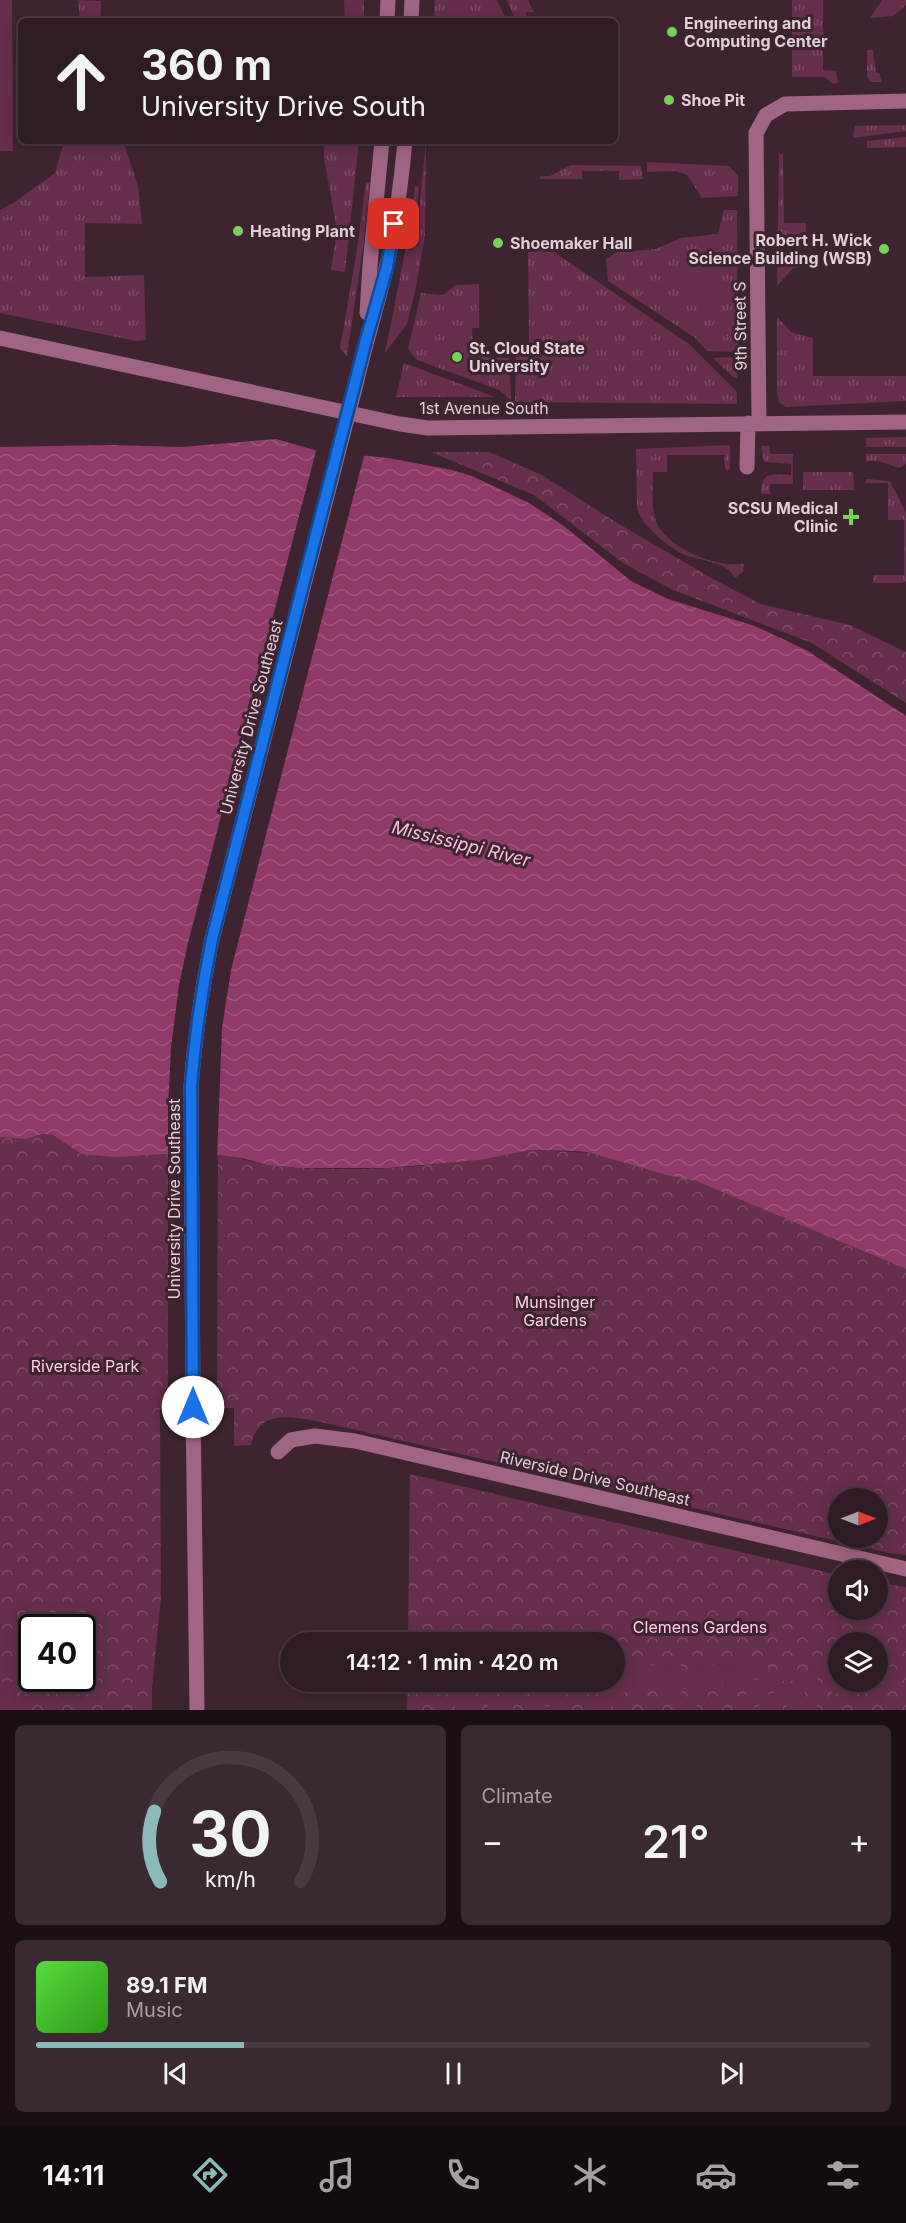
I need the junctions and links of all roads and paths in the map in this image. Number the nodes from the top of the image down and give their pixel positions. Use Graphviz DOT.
graph roads {
  1 [pos="388,0"];
  2 [pos="412,0"];
  3 [pos="387,18"];
  4 [pos="411,18"];
  5 [pos="906,101"];
  6 [pos="382,144"];
  7 [pos="405,144"];
  8 [pos="0,338"];
  9 [pos="366,340"];
  10 [pos="906,422"];
  11 [pos="753,423"];
  12 [pos="747,467"];
  13 [pos="278,1452"];
  14 [pos="906,1569"];
  15 [pos="197,1710"];
  1 -- 3 [label="street"];
  2 -- 4 [label="street"];
  5 -- 11 [label="street, 9th Street S"];
  6 -- 9 [label="street"];
  7 -- 9 [label="street"];
  8 -- 11 [label="street, 1st Avenue South"];
  9 -- 15 [label="street, University Drive Southeast, bridge"];
  10 -- 11 [label="street, 1st Avenue South"];
  11 -- 12 [label="street, 9th Street S"];
  13 -- 14 [label="street, Riverside Drive Southeast"];
}
